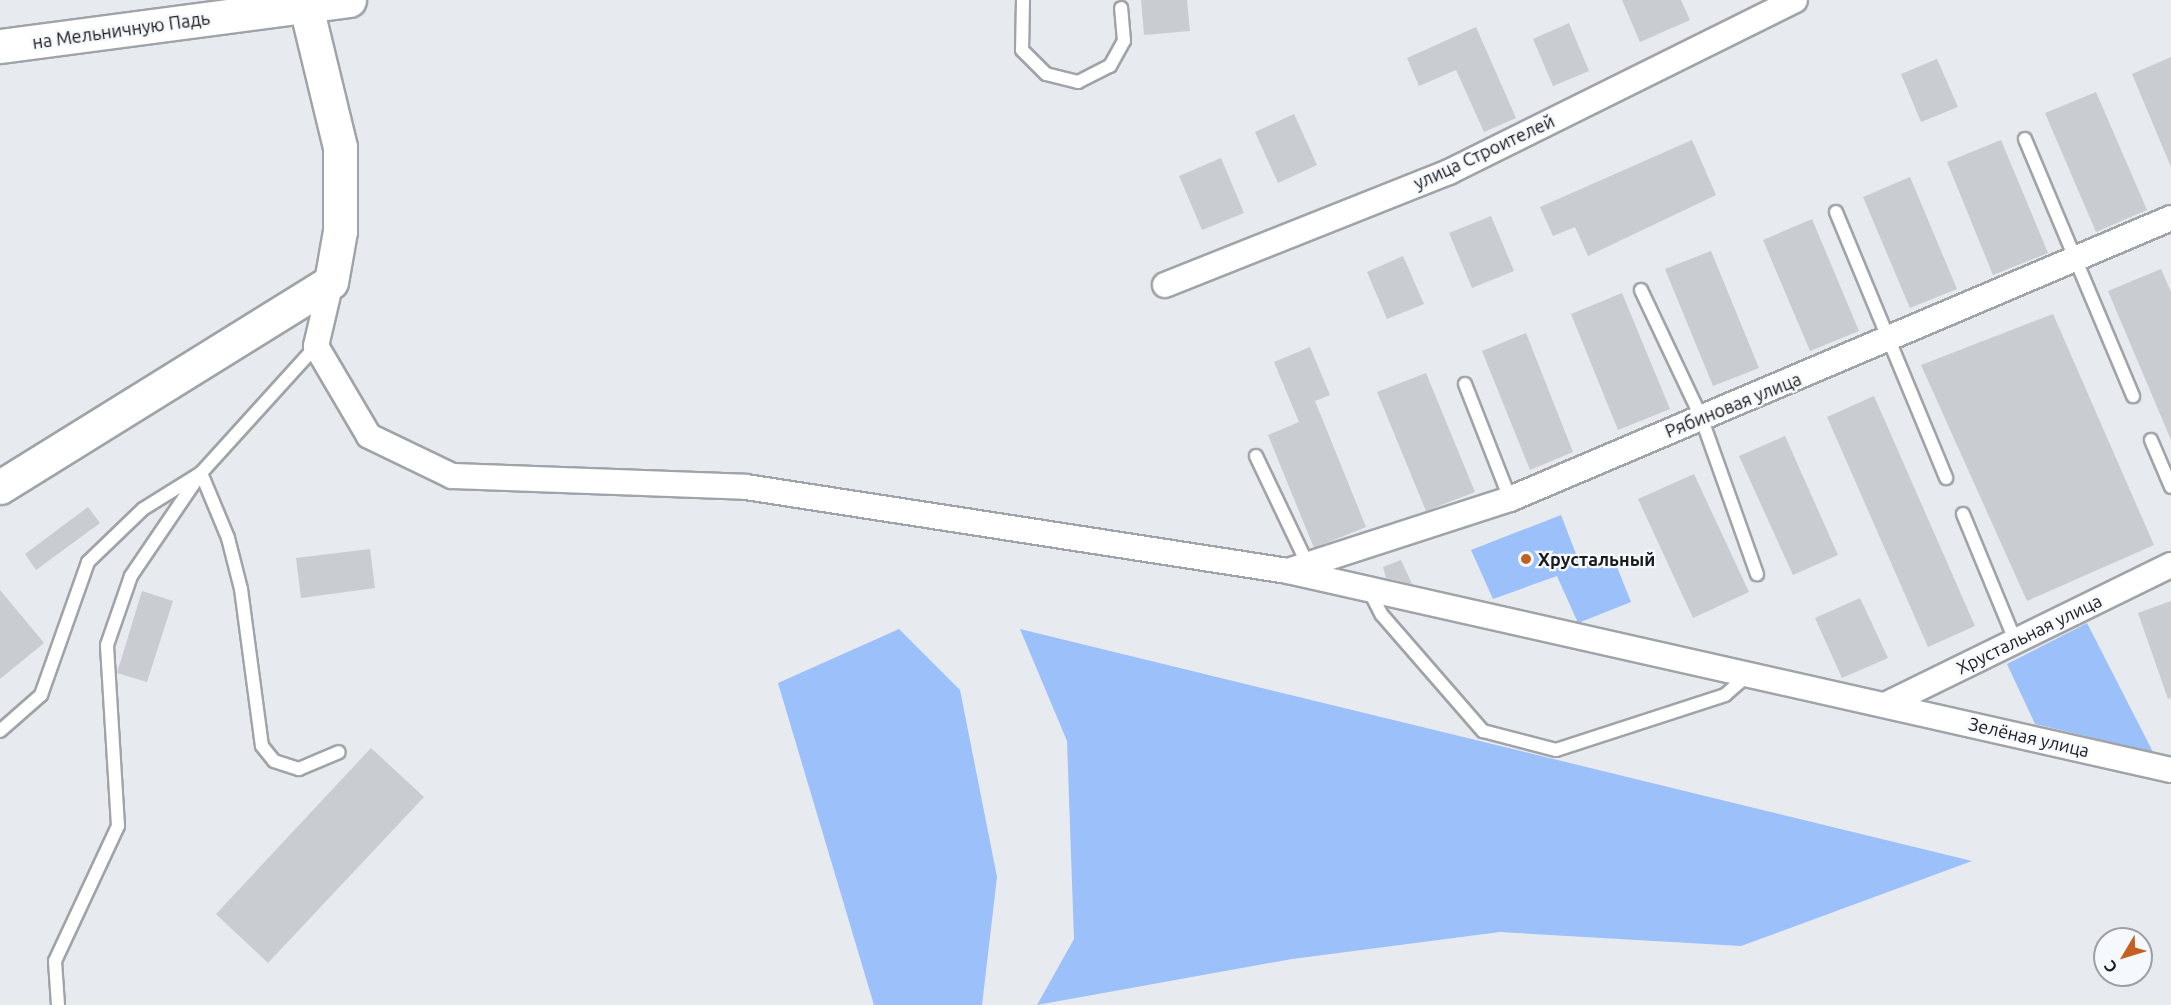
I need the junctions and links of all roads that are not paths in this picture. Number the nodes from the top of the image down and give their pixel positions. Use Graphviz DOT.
graph roads {
  1 [pos="349,0"];
  2 [pos="1023,0"];
  3 [pos="1795,0"];
  4 [pos="315,3"];
  5 [pos="1121,8"];
  6 [pos="0,46"];
  7 [pos="2025,139"];
  8 [pos="1836,212"];
  9 [pos="2171,218"];
  10 [pos="2077,260"];
  11 [pos="331,282"];
  12 [pos="1165,285"];
  13 [pos="1641,290"];
  14 [pos="1888,342"];
  15 [pos="316,346"];
  16 [pos="1465,384"];
  17 [pos="2133,396"];
  18 [pos="1701,417"];
  19 [pos="2151,440"];
  20 [pos="1256,456"];
  21 [pos="201,473"];
  22 [pos="1946,478"];
  23 [pos="0,487"];
  24 [pos="2171,487"];
  25 [pos="1510,499"];
  26 [pos="1963,514"];
  27 [pos="2171,565"];
  28 [pos="1297,567"];
  29 [pos="1757,574"];
  30 [pos="1368,589"];
  31 [pos="2016,639"];
  32 [pos="1748,674"];
  33 [pos="1887,704"];
  34 [pos="0,731"];
  35 [pos="339,752"];
  36 [pos="2171,770"];
  37 [pos="58,1005"];
  1 -- 4 [label="street, на Мельничную Падь"];
  2 -- 5 [label="lane"];
  3 -- 12 [label="street, улица Строителей"];
  4 -- 6 [label="street, на Мельничную Падь"];
  4 -- 11 [label="street"];
  7 -- 10 [label="lane"];
  8 -- 14 [label="lane"];
  9 -- 10 [label="street, Рябиновая улица"];
  10 -- 14 [label="street, Рябиновая улица"];
  10 -- 17 [label="lane"];
  11 -- 15 [label="street"];
  11 -- 23 [label="street"];
  13 -- 18 [label="lane"];
  14 -- 18 [label="street, Рябиновая улица"];
  14 -- 22 [label="lane"];
  15 -- 21 [label="lane"];
  15 -- 28 [label="street, Зелёная улица"];
  16 -- 25 [label="lane"];
  18 -- 25 [label="street, Рябиновая улица"];
  18 -- 29 [label="lane"];
  19 -- 24 [label="lane"];
  20 -- 28 [label="lane"];
  21 -- 34 [label="lane"];
  21 -- 35 [label="lane"];
  21 -- 37 [label="lane"];
  25 -- 28 [label="street, Рябиновая улица"];
  26 -- 31 [label="lane"];
  27 -- 31 [label="street, Хрустальная улица"];
  28 -- 30 [label="street, Зелёная улица"];
  30 -- 32 [label="street, Зелёная улица"];
  30 -- 32 [label="lane"];
  31 -- 33 [label="street, Хрустальная улица"];
  32 -- 33 [label="street, Зелёная улица"];
  33 -- 36 [label="street, Зелёная улица"];
}
